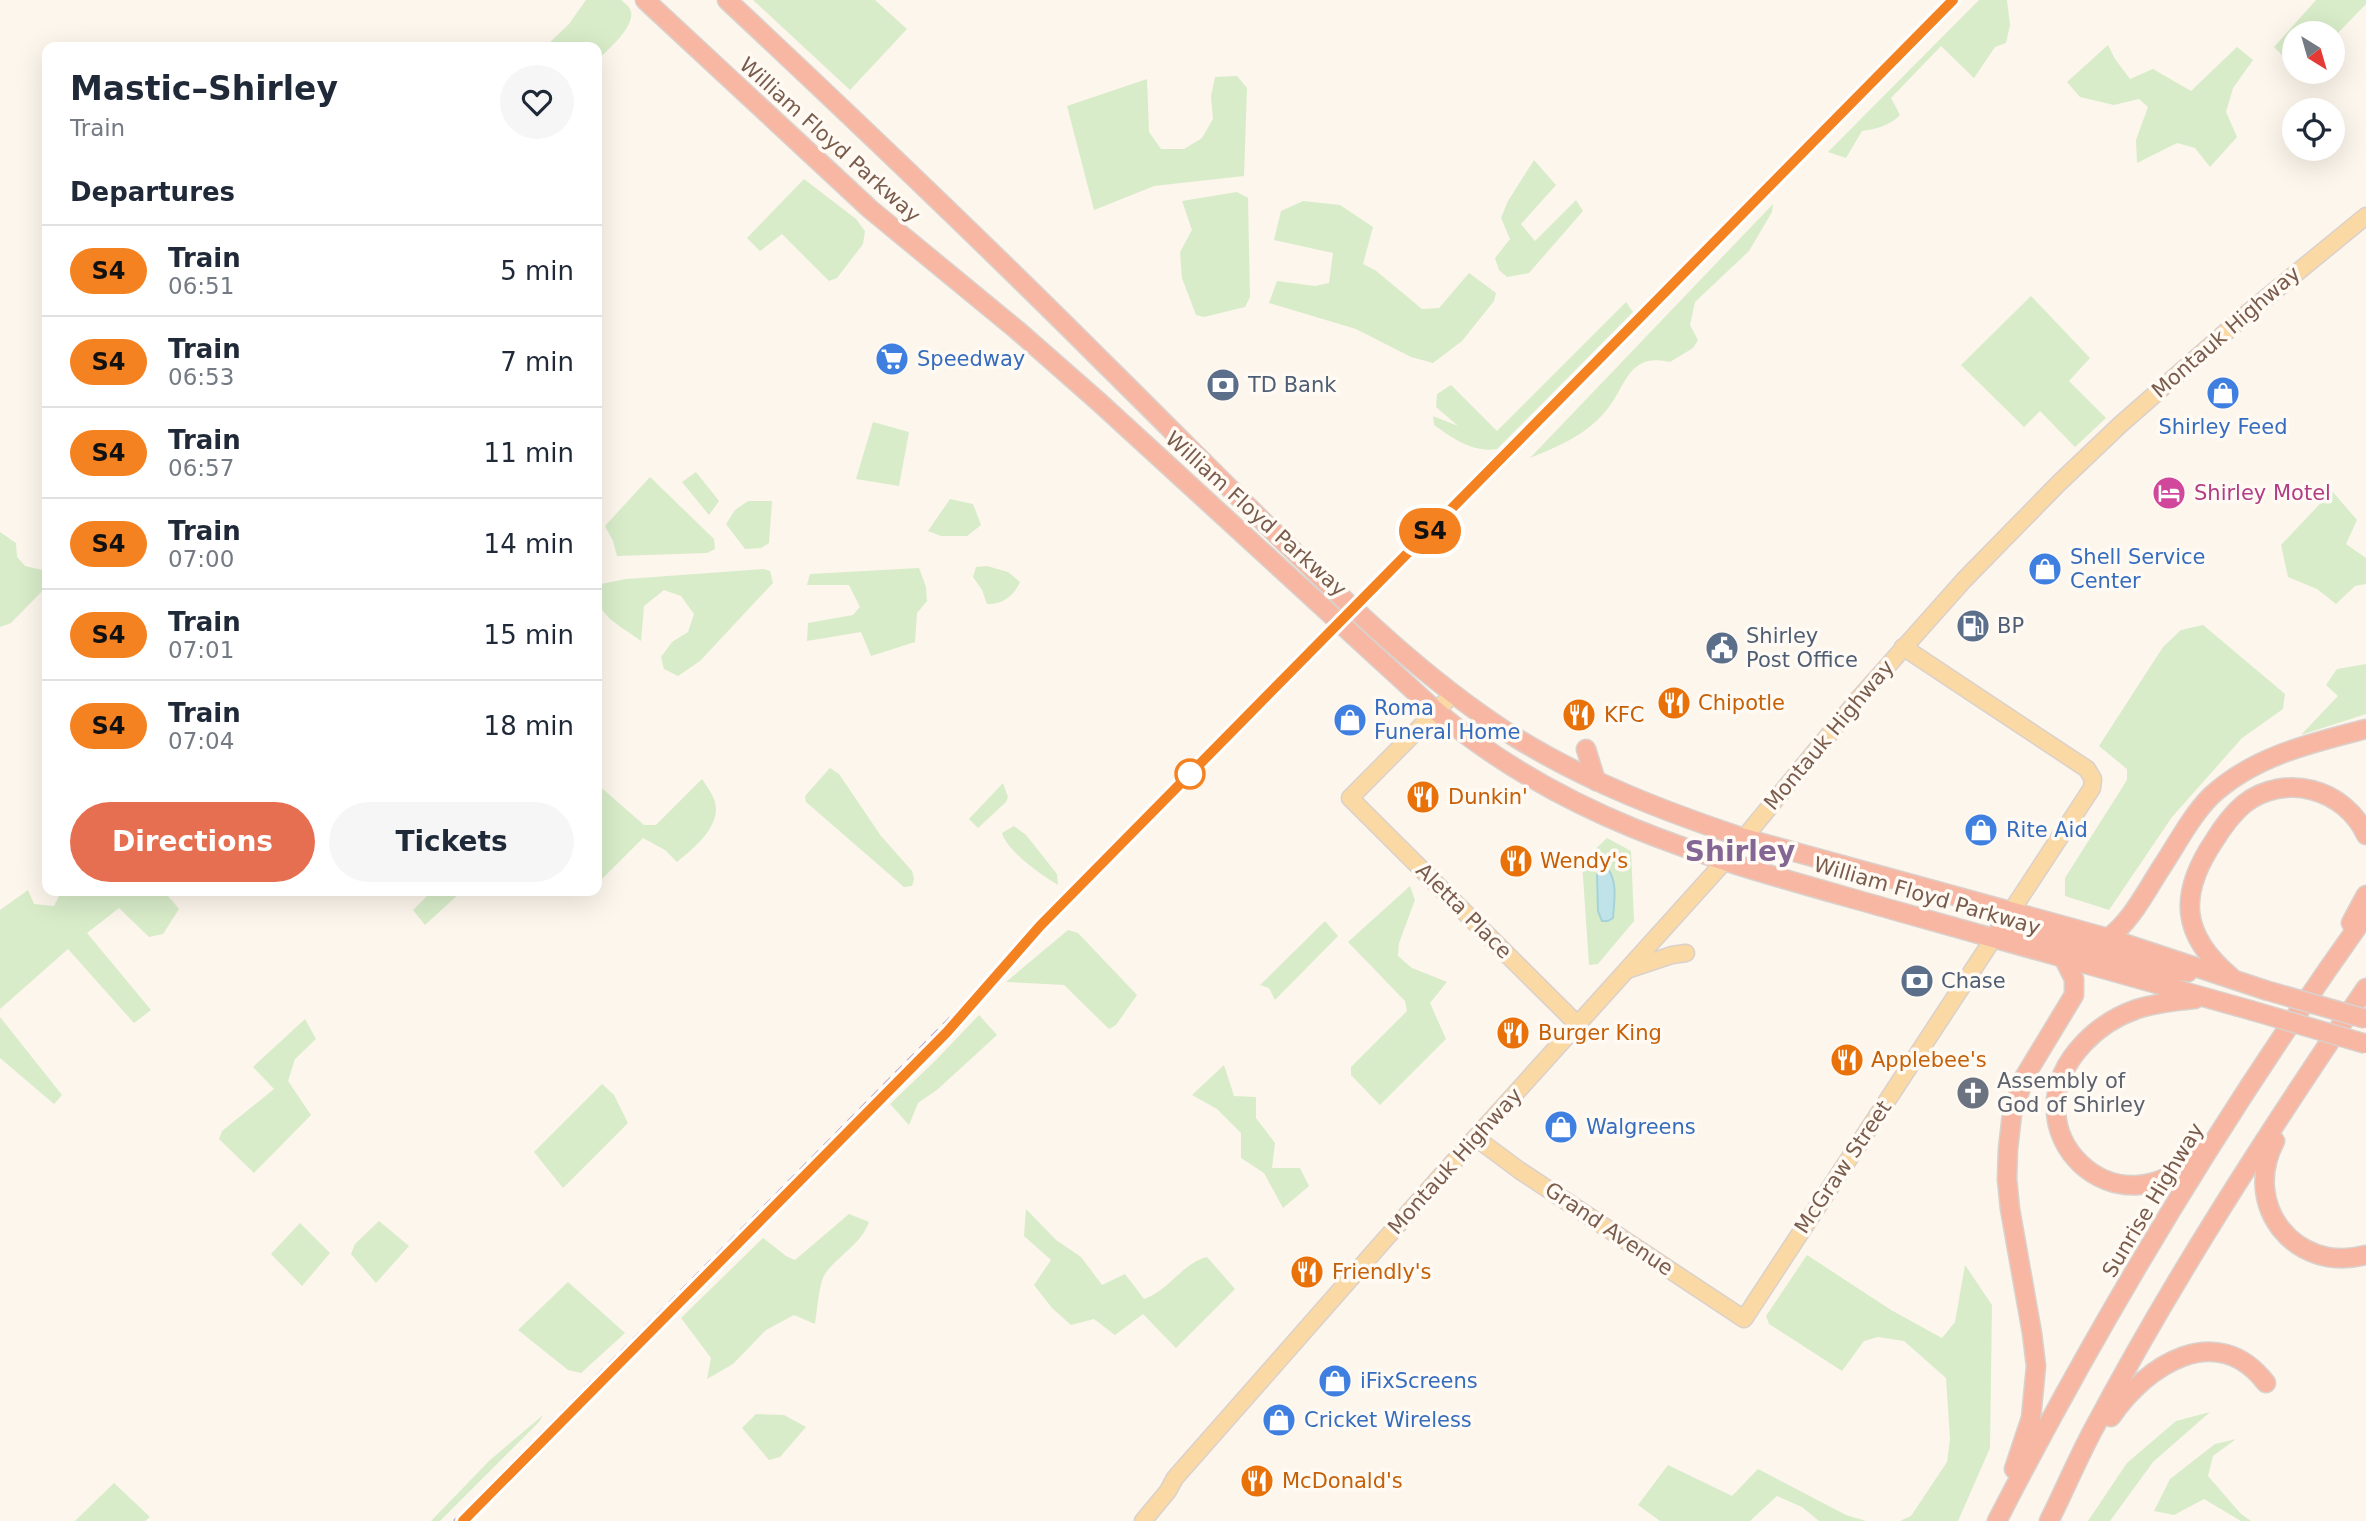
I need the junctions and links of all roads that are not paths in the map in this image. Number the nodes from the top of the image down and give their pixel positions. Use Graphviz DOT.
graph roads {
  1 [pos="645,0"];
  2 [pos="727,0"];
  3 [pos="2366,216"];
  4 [pos="1903,647"];
  5 [pos="1453,694"];
  6 [pos="1436,711"];
  7 [pos="2366,729"];
  8 [pos="1586,749"];
  9 [pos="1596,781"];
  10 [pos="2366,835"];
  11 [pos="1744,838"];
  12 [pos="1725,861"];
  13 [pos="1821,890"];
  14 [pos="2366,895"];
  15 [pos="1881,906"];
  16 [pos="1842,910"];
  17 [pos="2012,910"];
  18 [pos="1861,915"];
  19 [pos="2366,915"];
  20 [pos="1996,934"];
  21 [pos="2108,938"];
  22 [pos="1686,953"];
  23 [pos="2064,958"];
  24 [pos="2331,964"];
  25 [pos="1625,970"];
  26 [pos="2213,974"];
  27 [pos="2235,981"];
  28 [pos="2366,988"];
  29 [pos="2205,998"];
  30 [pos="2366,1019"];
  31 [pos="1577,1024"];
  32 [pos="2366,1044"];
  33 [pos="2300,1086"];
  34 [pos="2230,1117"];
  35 [pos="1476,1138"];
  36 [pos="2366,1255"];
  37 [pos="1744,1319"];
  38 [pos="2266,1383"];
  39 [pos="2071,1475"];
  40 [pos="1143,1521"];
  41 [pos="1995,1521"];
  42 [pos="2049,1521"];
  1 -- 6 [label="highway, William Floyd Parkway"];
  2 -- 5 [label="highway, William Floyd Parkway"];
  3 -- 4 [label="main road, Montauk Highway"];
  4 -- 11 [label="main road, Montauk Highway"];
  4 -- 17 [label="main road, McGraw Street"];
  5 -- 6 [label="main road"];
  5 -- 9 [label="highway, William Floyd Parkway"];
  6 -- 12 [label="highway, William Floyd Parkway"];
  6 -- 31 [label="main road, Aletta Place"];
  7 -- 21 [label="highway"];
  8 -- 9 [label="highway"];
  9 -- 11 [label="highway, William Floyd Parkway"];
  10 -- 27 [label="highway"];
  11 -- 12 [label="main road, Montauk Highway"];
  11 -- 17 [label="highway, William Floyd Parkway"];
  12 -- 13 [label="highway, William Floyd Parkway"];
  12 -- 25 [label="main road, Montauk Highway"];
  13 -- 15 [label="highway, William Floyd Parkway"];
  13 -- 16 [label="highway"];
  14 -- 24 [label="highway"];
  15 -- 18 [label="highway"];
  15 -- 20 [label="highway, William Floyd Parkway"];
  17 -- 20 [label="main road, McGraw Street"];
  17 -- 21 [label="highway, William Floyd Parkway"];
  19 -- 24 [label="highway, Sunrise Highway"];
  20 -- 23 [label="highway, William Floyd Parkway"];
  20 -- 26 [label="highway"];
  20 -- 37 [label="main road, McGraw Street"];
  21 -- 26 [label="highway, William Floyd Parkway"];
  22 -- 25 [label="main road"];
  23 -- 29 [label="highway, William Floyd Parkway"];
  23 -- 41 [label="highway"];
  24 -- 34 [label="highway, Sunrise Highway"];
  25 -- 31 [label="main road, Montauk Highway"];
  26 -- 27 [label="highway, William Floyd Parkway"];
  27 -- 30 [label="highway, William Floyd Parkway, bridge"];
  28 -- 33 [label="highway"];
  29 -- 32 [label="highway, William Floyd Parkway, bridge"];
  29 -- 34 [label="highway"];
  31 -- 35 [label="main road, Montauk Highway"];
  33 -- 36 [label="highway"];
  33 -- 39 [label="highway"];
  34 -- 41 [label="highway, Sunrise Highway"];
  35 -- 37 [label="main road, Grand Avenue"];
  35 -- 40 [label="main road, Montauk Highway"];
  38 -- 39 [label="highway"];
  39 -- 42 [label="highway"];
}
